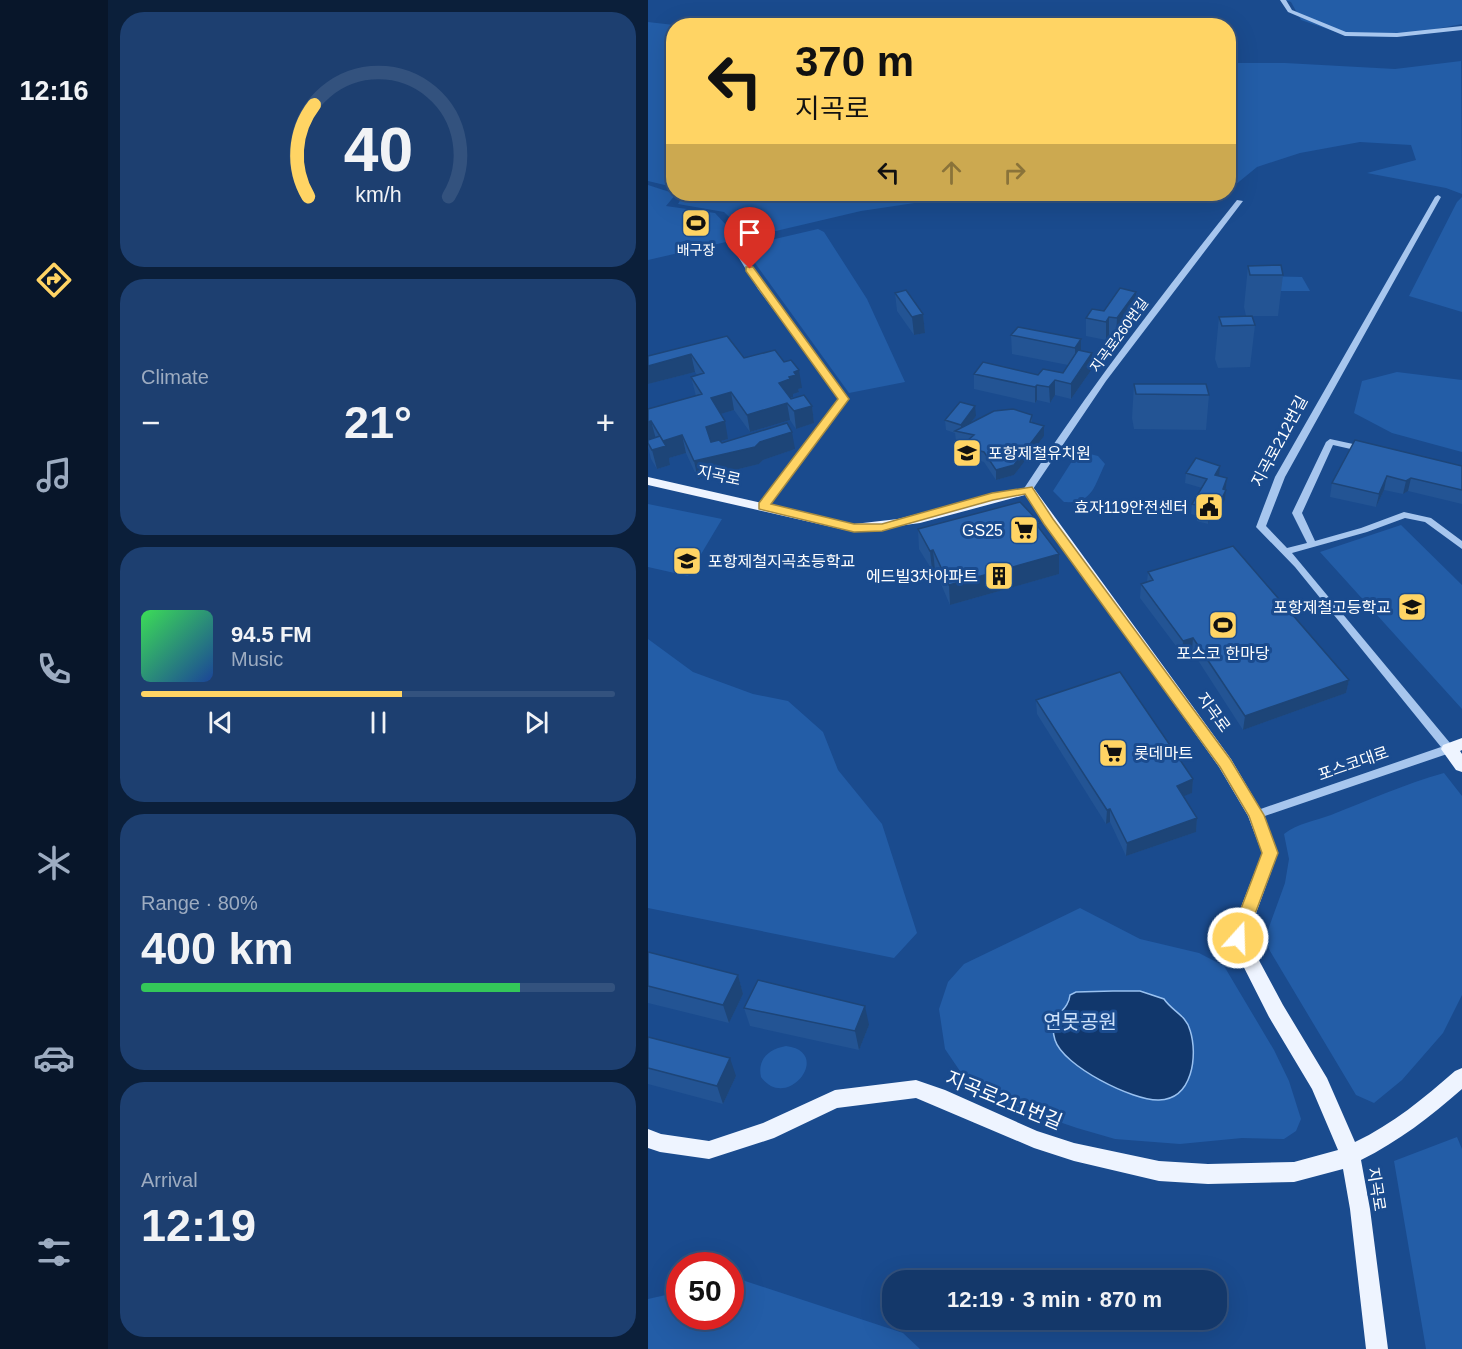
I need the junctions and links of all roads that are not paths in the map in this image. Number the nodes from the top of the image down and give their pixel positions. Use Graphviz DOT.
graph roads {
  1 [pos="1282,0"];
  2 [pos="1462,28"];
  3 [pos="1438,198"];
  4 [pos="1239,201"];
  5 [pos="735,245"];
  6 [pos="1373,450"];
  7 [pos="648,481"];
  8 [pos="1028,490"];
  9 [pos="763,506"];
  10 [pos="1312,544"];
  11 [pos="1462,546"];
  12 [pos="1286,552"];
  13 [pos="1456,746"];
  14 [pos="1462,766"];
  15 [pos="1256,815"];
  16 [pos="1462,1077"];
  17 [pos="648,1138"];
  18 [pos="1350,1154"];
  19 [pos="1377,1349"];
  1 -- 2 [label="street"];
  3 -- 12 [label="street, 지곡로212번길"];
  4 -- 8 [label="street, 지곡로260번길"];
  5 -- 9 [label="street"];
  6 -- 10 [label="street"];
  7 -- 9 [label="main road, 지곡로"];
  8 -- 9 [label="main road, 지곡로"];
  8 -- 15 [label="main road, 지곡로"];
  10 -- 11 [label="street"];
  10 -- 12 [label="street"];
  12 -- 13 [label="street, 지곡로212번길"];
  13 -- 14 [label="main road, 지곡로212번길"];
  13 -- 15 [label="street, 포스코대로"];
  15 -- 18 [label="main road, 지곡로"];
  16 -- 18 [label="main road"];
  17 -- 18 [label="main road, 지곡로211번길"];
  18 -- 19 [label="main road, 지곡로"];
}
